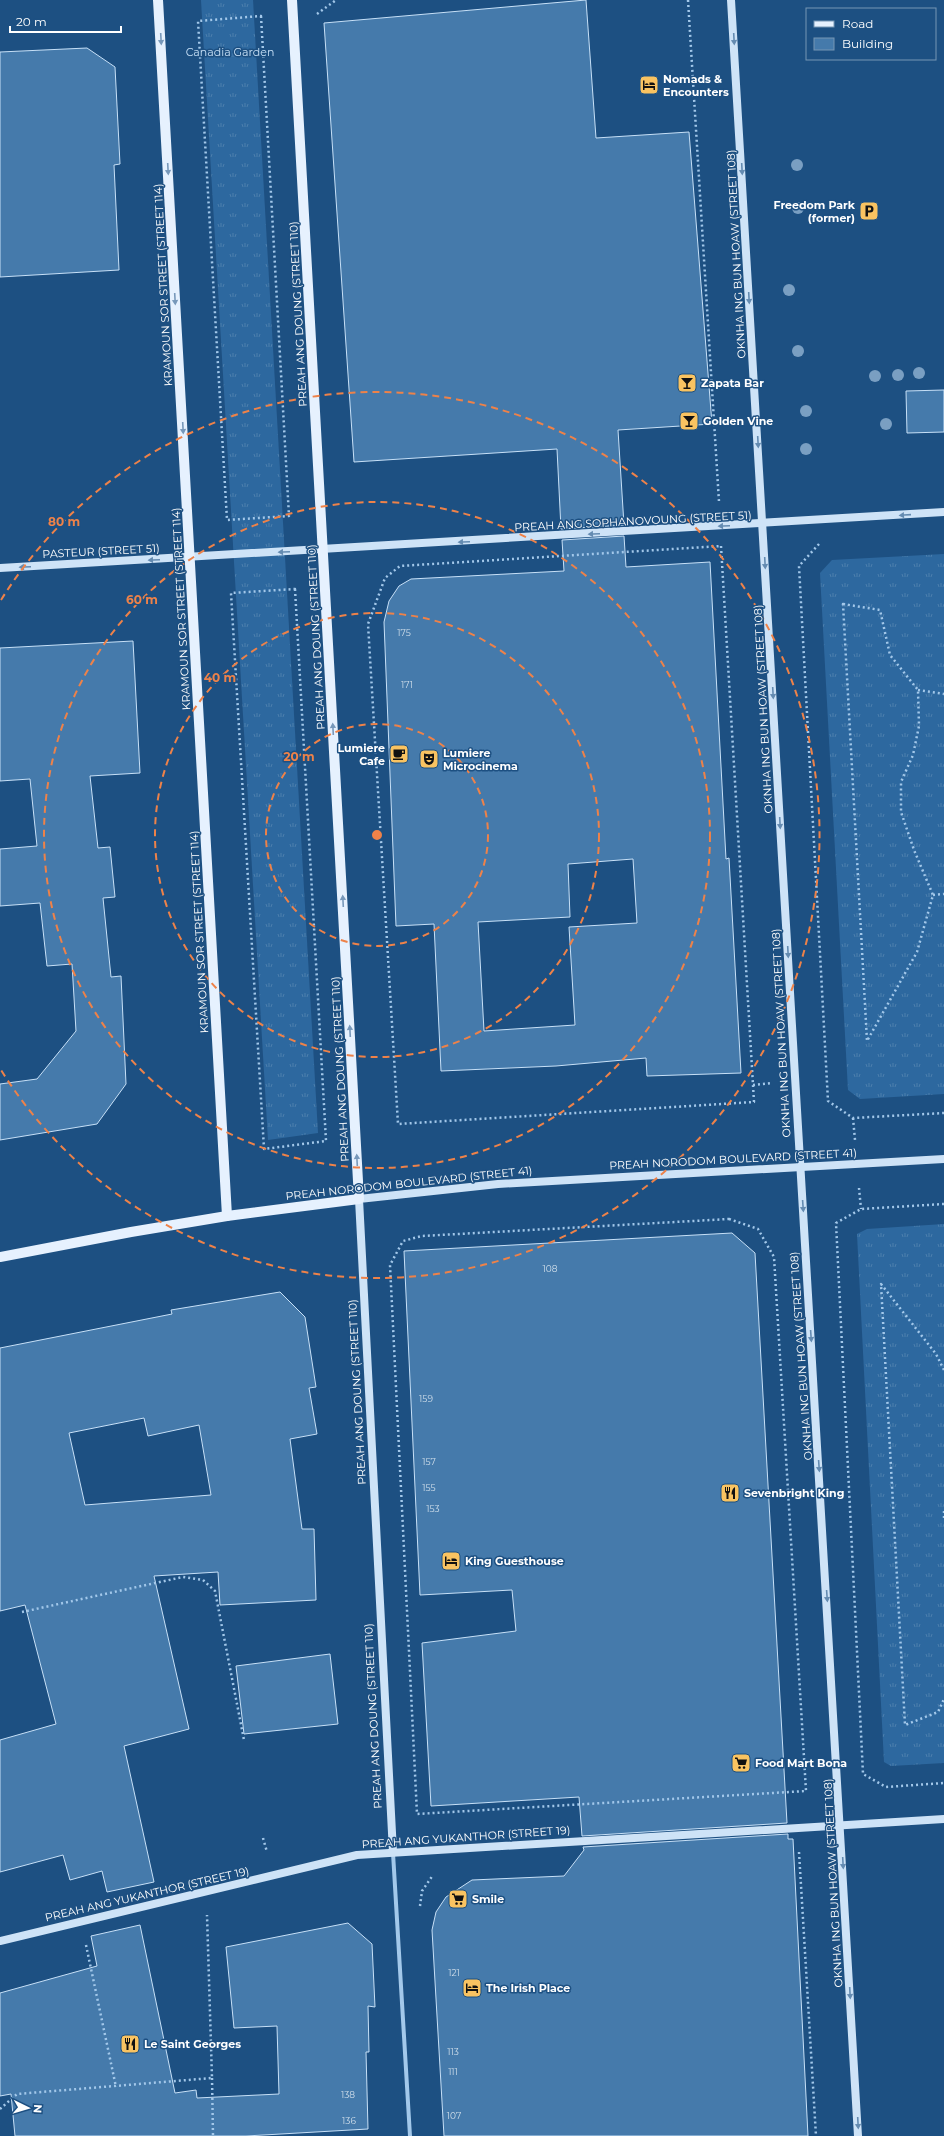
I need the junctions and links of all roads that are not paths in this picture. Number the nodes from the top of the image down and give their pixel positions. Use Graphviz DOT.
graph roads {
  1 [pos="158,0"];
  2 [pos="292,0"];
  3 [pos="731,0"];
  4 [pos="944,512"];
  5 [pos="763,524"];
  6 [pos="323,550"];
  7 [pos="190,558"];
  8 [pos="0,568"];
  9 [pos="944,1160"];
  10 [pos="800,1168"];
  11 [pos="359,1199"];
  12 [pos="227,1216"];
  13 [pos="0,1257"];
  14 [pos="944,1819"];
  15 [pos="841,1824"];
  16 [pos="392,1852"];
  17 [pos="0,1941"];
  18 [pos="410,2136"];
  19 [pos="858,2136"];
  1 -- 7 [label="main road, KRAMOUN SOR STREET (STREET 114), one-way"];
  2 -- 6 [label="main road, PREAH ANG DOUNG (STREET 110)"];
  3 -- 5 [label="street, OKNHA ING BUN HOAW (STREET 108), one-way"];
  4 -- 5 [label="street, PREAH ANG SOPHANOVOUNG (STREET 51), one-way"];
  5 -- 6 [label="street, PREAH ANG SOPHANOVOUNG (STREET 51), one-way"];
  5 -- 10 [label="street, OKNHA ING BUN HOAW (STREET 108), one-way"];
  6 -- 7 [label="street, PASTEUR (STREET 51), one-way"];
  11 -- 6 [label="main road, PREAH ANG DOUNG (STREET 110), one-way"];
  7 -- 8 [label="street, PASTEUR (STREET 51), one-way"];
  7 -- 12 [label="main road, KRAMOUN SOR STREET (STREET 114)"];
  9 -- 10 [label="street, PREAH NORODOM BOULEVARD (STREET 41)"];
  10 -- 11 [label="street, PREAH NORODOM BOULEVARD (STREET 41)"];
  10 -- 15 [label="street, OKNHA ING BUN HOAW (STREET 108), one-way"];
  11 -- 12 [label="main road, PREAH NORODOM BOULEVARD (STREET 41)"];
  11 -- 16 [label="street, PREAH ANG DOUNG (STREET 110)"];
  12 -- 13 [label="main road, PREAH NORODOM BOULEVARD (STREET 41)"];
  14 -- 15 [label="street, PREAH ANG YUKANTHOR (STREET 19)"];
  15 -- 16 [label="street, PREAH ANG YUKANTHOR (STREET 19)"];
  15 -- 19 [label="street, OKNHA ING BUN HOAW (STREET 108), one-way"];
  16 -- 17 [label="street, PREAH ANG YUKANTHOR (STREET 19)"];
  16 -- 18 [label="street, PREAH ANG DOUNG (STREET 110)"];
}
